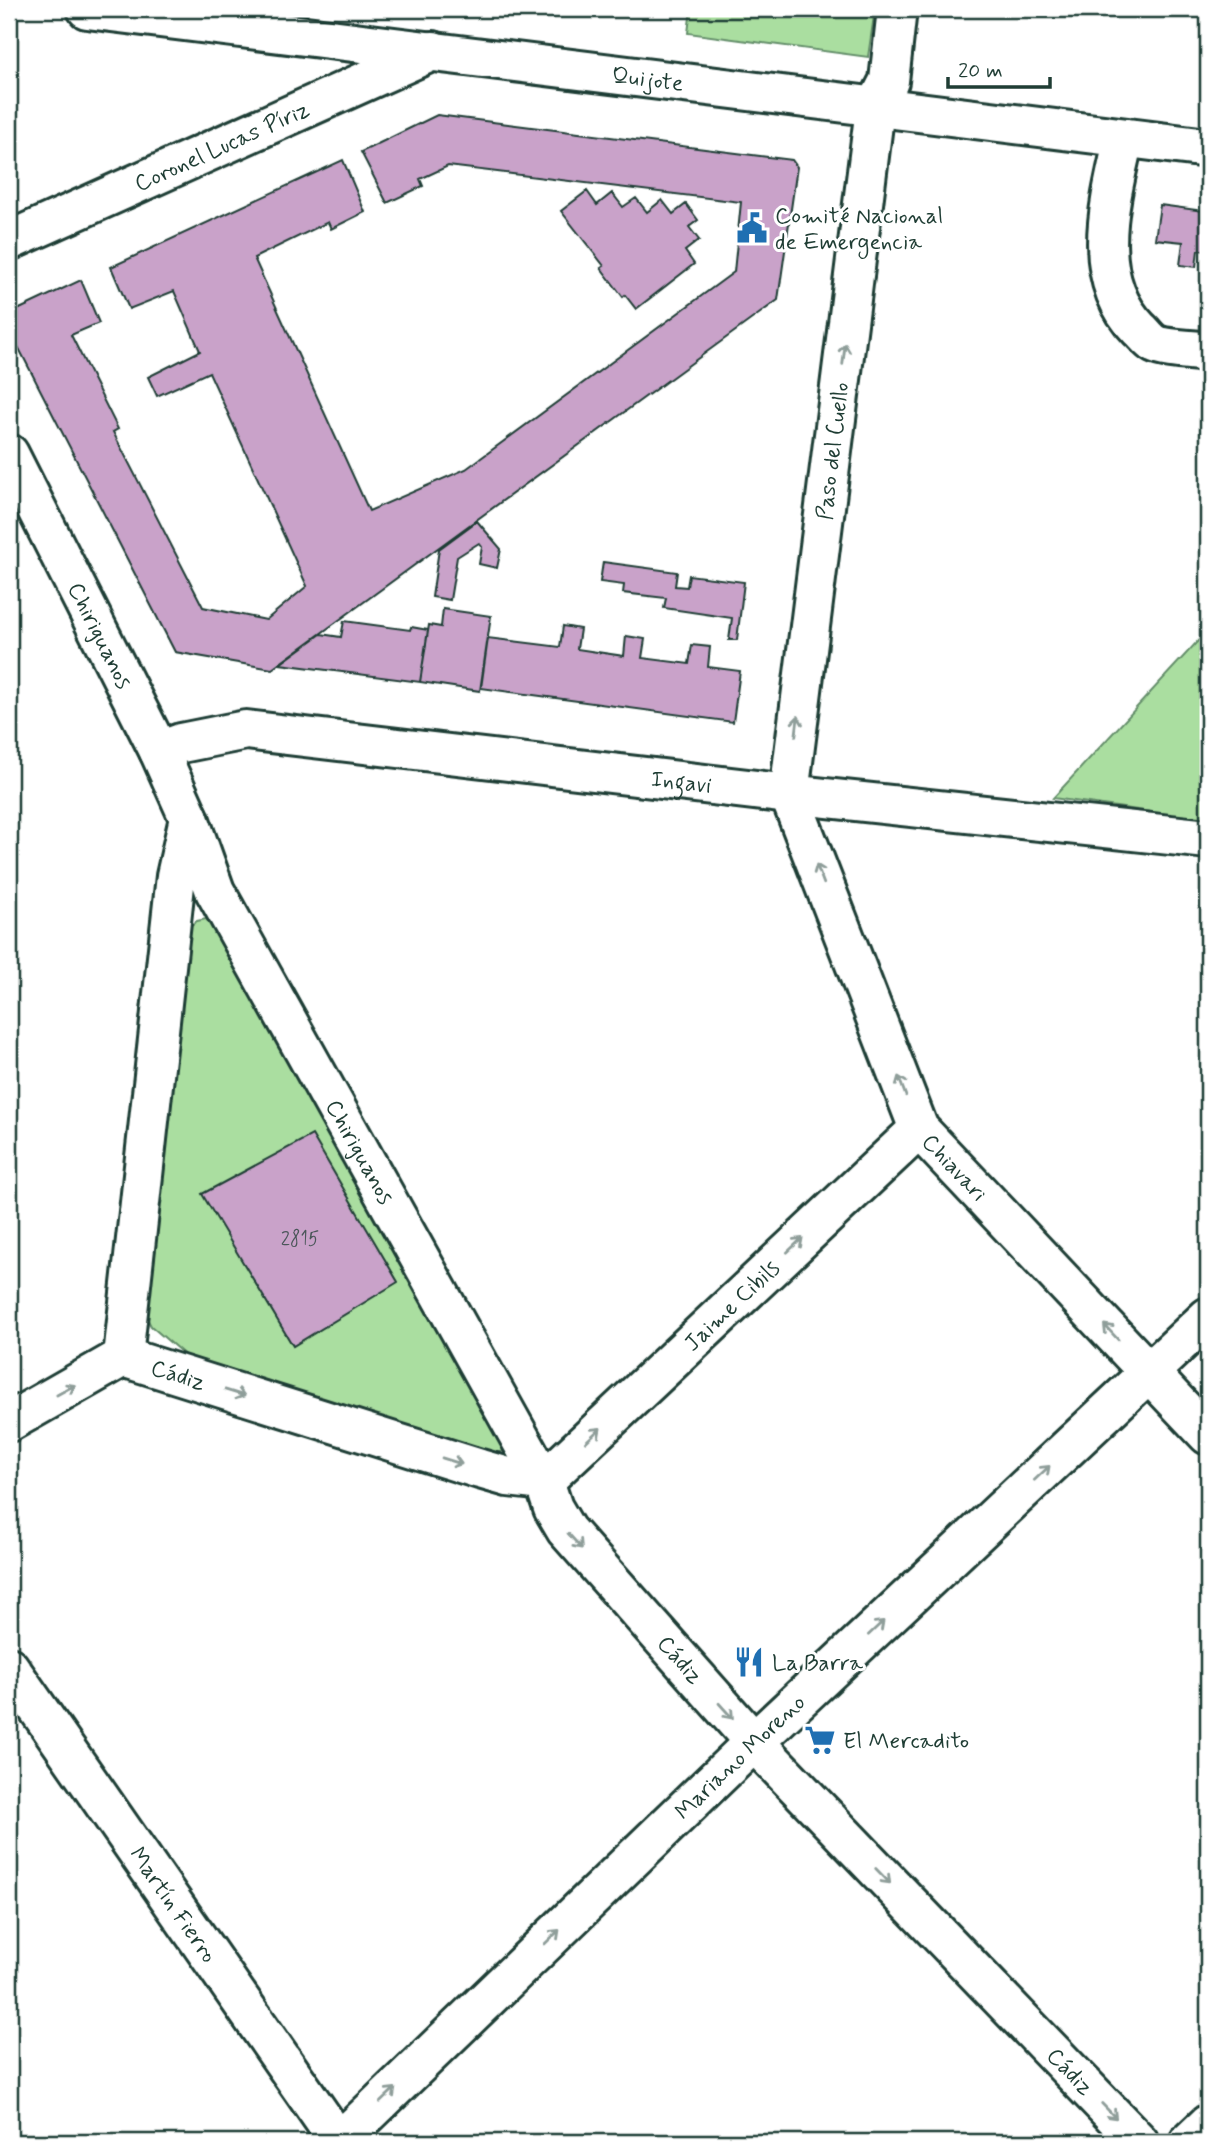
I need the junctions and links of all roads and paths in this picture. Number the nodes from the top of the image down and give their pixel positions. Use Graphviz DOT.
graph roads {
  1 [pos="87,9"];
  2 [pos="897,9"];
  3 [pos="433,51"];
  4 [pos="875,108"];
  5 [pos="1124,138"];
  6 [pos="1208,148"];
  7 [pos="9,241"];
  8 [pos="1208,352"];
  9 [pos="9,455"];
  10 [pos="159,751"];
  11 [pos="789,794"];
  12 [pos="189,818"];
  13 [pos="1208,839"];
  14 [pos="919,1129"];
  15 [pos="1208,1317"];
  16 [pos="123,1357"];
  17 [pos="1149,1373"];
  18 [pos="9,1422"];
  19 [pos="1208,1435"];
  20 [pos="544,1481"];
  21 [pos="9,1667"];
  22 [pos="754,1742"];
  23 [pos="1208,2124"];
  24 [pos="339,2142"];
  25 [pos="1139,2142"];
  26 [pos="1189,2142"];
  1 -- 3 [label="street, Quijote"];
  2 -- 4 [label="street, Paso del Cuello"];
  3 -- 4 [label="street, Quijote"];
  3 -- 7 [label="street, Coronel Lucas Píriz"];
  4 -- 5 [label="street, Quijote"];
  11 -- 4 [label="street, Paso del Cuello, one-way"];
  5 -- 6 [label="street, Quijote"];
  5 -- 8 [label="street"];
  9 -- 10 [label="street, Chiriguanos"];
  10 -- 11 [label="street, Ingavi"];
  10 -- 12 [label="street, Chiriguanos"];
  11 -- 13 [label="street, Ingavi"];
  14 -- 11 [label="street, Chiavari, one-way"];
  12 -- 16 [label="street"];
  12 -- 20 [label="street, Chiriguanos"];
  17 -- 14 [label="street, Chiavari, one-way"];
  20 -- 14 [label="street, Jaime Cibils, one-way"];
  15 -- 17 [label="street, Mariano Moreno"];
  18 -- 16 [label="street, one-way"];
  16 -- 20 [label="street, Cádiz, one-way"];
  17 -- 19 [label="street, Chiavari"];
  22 -- 17 [label="street, Mariano Moreno, one-way"];
  20 -- 22 [label="street, Cádiz, one-way"];
  21 -- 24 [label="street, Martín Fierro"];
  24 -- 22 [label="street, Mariano Moreno, one-way"];
  22 -- 25 [label="street, Cádiz, one-way"];
  23 -- 26 [label="street"];
}
